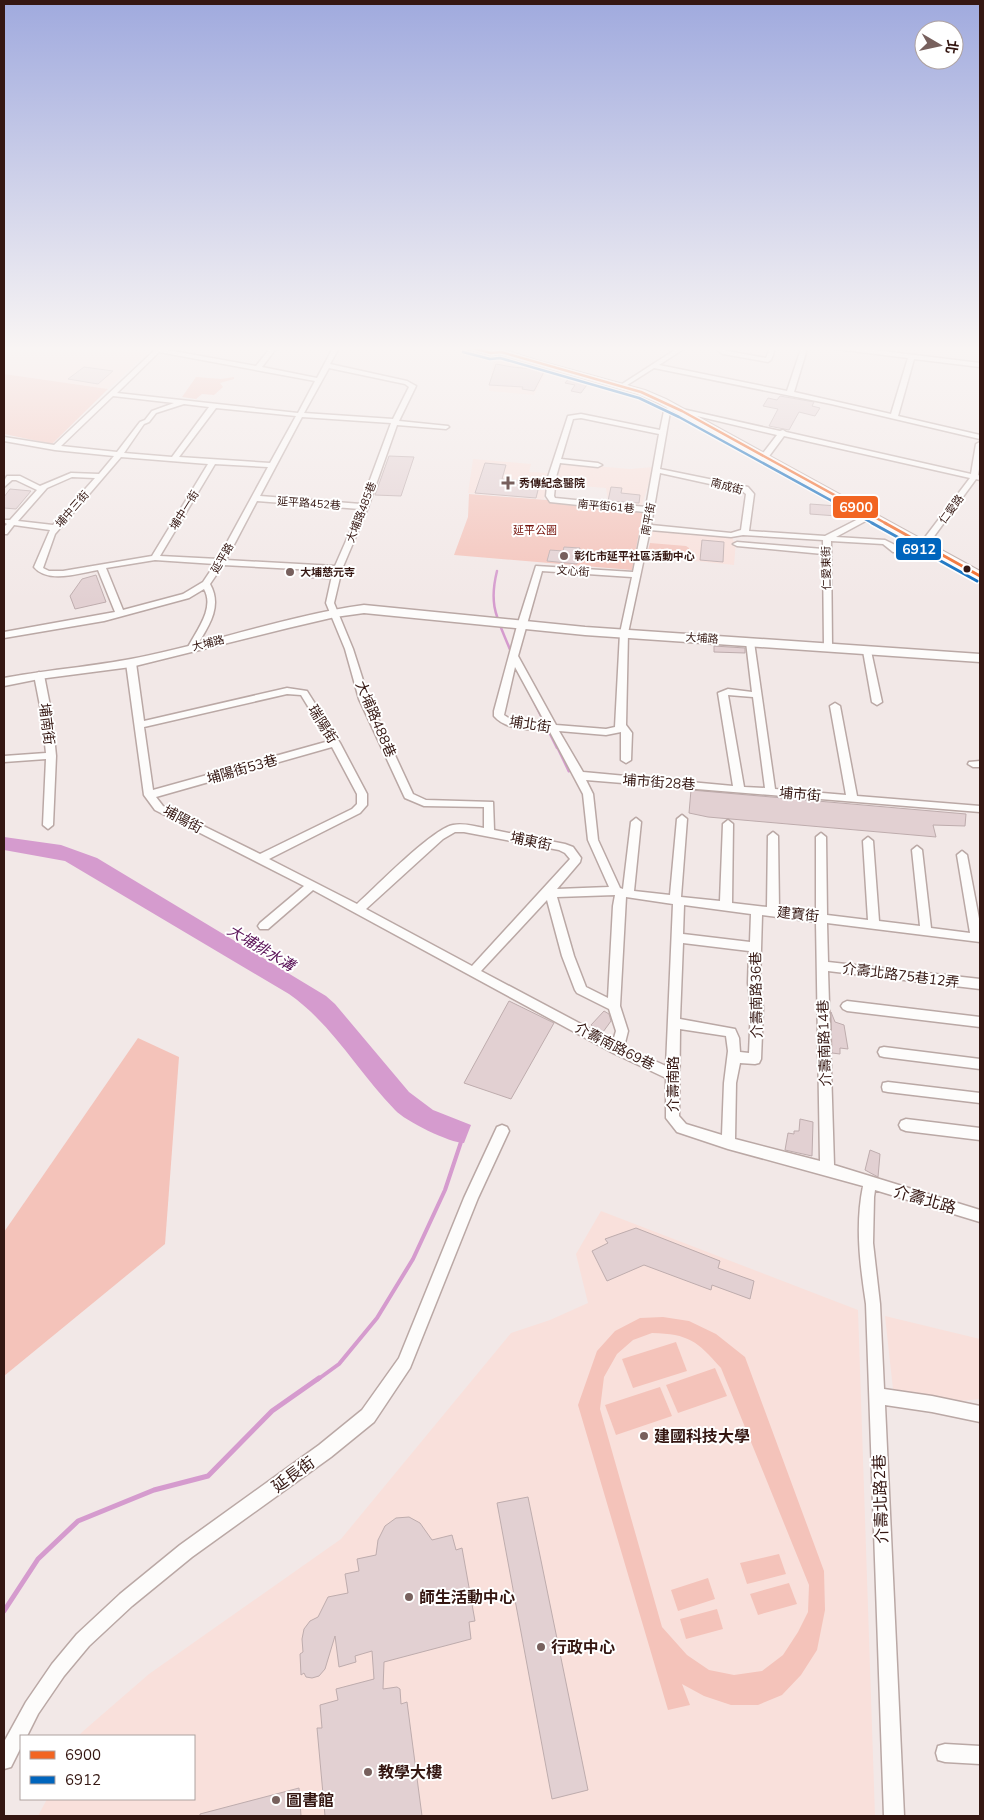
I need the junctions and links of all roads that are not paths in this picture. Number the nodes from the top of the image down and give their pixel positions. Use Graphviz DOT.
graph roads {
  1 [pos="73,431"];
  2 [pos="136,431"];
  3 [pos="195,431"];
  4 [pos="292,431"];
  5 [pos="392,431"];
  6 [pos="566,431"];
  7 [pos="653,431"];
  8 [pos="717,431"];
  9 [pos="778,431"];
  10 [pos="955,431"];
  11 [pos="783,432"];
  12 [pos="663,433"];
  13 [pos="980,437"];
  14 [pos="4,439"];
  15 [pos="55,448"];
  16 [pos="980,448"];
  17 [pos="120,454"];
  18 [pos="764,457"];
  19 [pos="174,459"];
  20 [pos="557,461"];
  21 [pos="213,462"];
  22 [pos="598,464"];
  23 [pos="272,466"];
  24 [pos="657,470"];
  25 [pos="101,476"];
  26 [pos="977,477"];
  27 [pos="4,485"];
  28 [pos="41,490"];
  29 [pos="254,498"];
  30 [pos="364,507"];
  31 [pos="649,510"];
  32 [pos="870,515"];
  33 [pos="8,522"];
  34 [pos="646,527"];
  35 [pos="55,528"];
  36 [pos="4,532"];
  37 [pos="742,533"];
  38 [pos="737,544"];
  39 [pos="826,545"];
  40 [pos="929,547"];
  41 [pos="155,558"];
  42 [pos="221,561"];
  43 [pos="101,566"];
  44 [pos="338,569"];
  45 [pos="637,575"];
  46 [pos="980,576"];
  47 [pos="206,584"];
  48 [pos="336,613"];
  49 [pos="120,614"];
  50 [pos="521,626"];
  51 [pos="624,633"];
  52 [pos="4,635"];
  53 [pos="750,642"];
  54 [pos="192,647"];
  55 [pos="828,648"];
  56 [pos="867,651"];
  57 [pos="513,656"];
  58 [pos="980,658"];
  59 [pos="131,663"];
  60 [pos="39,676"];
  61 [pos="4,682"];
  62 [pos="757,694"];
  63 [pos="877,702"];
  64 [pos="835,706"];
  65 [pos="139,725"];
  66 [pos="621,725"];
  67 [pos="552,728"];
  68 [pos="335,743"];
  69 [pos="51,756"];
  70 [pos="4,759"];
  71 [pos="626,760"];
  72 [pos="579,775"];
  73 [pos="739,789"];
  74 [pos="770,791"];
  75 [pos="149,795"];
  76 [pos="852,798"];
  77 [pos="980,809"];
  78 [pos="682,818"];
  79 [pos="636,822"];
  80 [pos="728,824"];
  81 [pos="48,825"];
  82 [pos="489,832"];
  83 [pos="773,836"];
  84 [pos="821,837"];
  85 [pos="868,841"];
  86 [pos="917,850"];
  87 [pos="962,855"];
  88 [pos="261,858"];
  89 [pos="312,885"];
  90 [pos="622,892"];
  91 [pos="677,900"];
  92 [pos="726,906"];
  93 [pos="757,909"];
  94 [pos="358,910"];
  95 [pos="773,911"];
  96 [pos="821,917"];
  97 [pos="874,924"];
  98 [pos="264,926"];
  99 [pos="926,931"];
  100 [pos="678,938"];
  101 [pos="979,939"];
  102 [pos="754,948"];
  103 [pos="822,966"];
  104 [pos="473,972"];
  105 [pos="980,984"];
  106 [pos="614,1006"];
  107 [pos="847,1006"];
  108 [pos="557,1017"];
  109 [pos="980,1022"];
  110 [pos="674,1023"];
  111 [pos="617,1049"];
  112 [pos="884,1052"];
  113 [pos="734,1057"];
  114 [pos="980,1064"];
  115 [pos="672,1075"];
  116 [pos="888,1086"];
  117 [pos="980,1098"];
  118 [pos="906,1125"];
  119 [pos="502,1130"];
  120 [pos="980,1134"];
  121 [pos="728,1143"];
  122 [pos="827,1170"];
  123 [pos="870,1183"];
  124 [pos="980,1216"];
  125 [pos="877,1396"];
  126 [pos="980,1414"];
  127 [pos="945,1753"];
  128 [pos="980,1755"];
  129 [pos="4,1760"];
  130 [pos="894,1816"];
  1 -- 15 [label="street"];
  2 -- 17 [label="street, 埔中三街"];
  3 -- 19 [label="street"];
  4 -- 23 [label="street, 延平路"];
  5 -- 30 [label="street, 大埔路485巷"];
  6 -- 20 [label="street"];
  7 -- 12 [label="street"];
  8 -- 18 [label="main road"];
  9 -- 11 [label="street"];
  10 -- 13 [label="street"];
  11 -- 18 [label="street"];
  11 -- 26 [label="street"];
  12 -- 24 [label="street, 南平街"];
  14 -- 15 [label="street"];
  15 -- 17 [label="street"];
  16 -- 26 [label="street, 仁愛路"];
  17 -- 19 [label="street"];
  17 -- 25 [label="street, 埔中三街"];
  18 -- 32 [label="main road"];
  19 -- 21 [label="street"];
  20 -- 22 [label="street"];
  20 -- 31 [label="street, 南平街61巷"];
  21 -- 23 [label="street"];
  21 -- 41 [label="street, 埔中一街"];
  23 -- 29 [label="street, 延平路"];
  24 -- 31 [label="street, 南平街"];
  24 -- 37 [label="street, 南成街"];
  25 -- 28 [label="street"];
  25 -- 35 [label="street, 埔中三街"];
  26 -- 40 [label="street, 仁愛路"];
  27 -- 28 [label="street"];
  28 -- 33 [label="street"];
  29 -- 30 [label="street, 延平路452巷"];
  29 -- 42 [label="street, 延平路"];
  30 -- 44 [label="street, 大埔路485巷"];
  31 -- 34 [label="street, 南平街"];
  32 -- 39 [label="street, 仁愛東街"];
  32 -- 40 [label="main road"];
  33 -- 35 [label="street"];
  33 -- 36 [label="street"];
  34 -- 37 [label="street"];
  34 -- 45 [label="street, 南平街"];
  35 -- 43 [label="street, 埔中三街"];
  37 -- 39 [label="street"];
  38 -- 39 [label="street"];
  39 -- 40 [label="street"];
  39 -- 55 [label="street, 仁愛東街"];
  40 -- 46 [label="main road"];
  41 -- 42 [label="street, 埔中三街"];
  41 -- 43 [label="street, 埔中三街"];
  42 -- 44 [label="street, 埔中三街"];
  42 -- 47 [label="street, 延平路"];
  43 -- 49 [label="street"];
  44 -- 48 [label="street, 大埔路485巷"];
  45 -- 50 [label="street, 文心街"];
  45 -- 51 [label="street, 南平街"];
  47 -- 49 [label="street, 延平路"];
  47 -- 54 [label="street"];
  48 -- 50 [label="main road, 大埔路"];
  48 -- 54 [label="main road, 大埔路"];
  48 -- 82 [label="street, 大埔路488巷"];
  49 -- 52 [label="street, 延平路"];
  50 -- 51 [label="main road, 大埔路"];
  50 -- 57 [label="street"];
  51 -- 53 [label="main road, 大埔路"];
  51 -- 66 [label="street"];
  53 -- 55 [label="main road, 大埔路"];
  53 -- 62 [label="street, 埔市街"];
  54 -- 59 [label="main road, 大埔路"];
  55 -- 56 [label="main road, 大埔路"];
  56 -- 58 [label="main road, 大埔路"];
  56 -- 63 [label="street"];
  57 -- 67 [label="street"];
  57 -- 67 [label="street, 埔北街"];
  59 -- 60 [label="main road, 大埔路"];
  59 -- 65 [label="street"];
  60 -- 61 [label="main road, 大埔路"];
  60 -- 69 [label="street, 埔南街"];
  62 -- 73 [label="street"];
  62 -- 74 [label="street, 埔市街"];
  64 -- 76 [label="street"];
  65 -- 68 [label="street, 瑞陽街"];
  65 -- 75 [label="street"];
  66 -- 67 [label="street, 埔北街"];
  66 -- 71 [label="street"];
  67 -- 72 [label="street"];
  68 -- 75 [label="street, 埔陽街53巷"];
  68 -- 88 [label="street, 瑞陽街"];
  69 -- 70 [label="street, 埔南街"];
  69 -- 81 [label="street"];
  72 -- 73 [label="street, 埔市街28巷"];
  72 -- 90 [label="street"];
  73 -- 74 [label="street, 埔市街28巷"];
  74 -- 76 [label="street, 埔市街"];
  75 -- 88 [label="street, 埔陽街"];
  76 -- 77 [label="street, 埔市街"];
  78 -- 91 [label="street, 介壽南路"];
  79 -- 90 [label="street"];
  80 -- 92 [label="street"];
  82 -- 94 [label="street, 埔東街"];
  82 -- 104 [label="street, 埔東街"];
  83 -- 95 [label="street"];
  84 -- 96 [label="street, 介壽南路14巷"];
  85 -- 97 [label="street"];
  86 -- 99 [label="street"];
  87 -- 101 [label="street"];
  88 -- 89 [label="street, 埔陽街"];
  89 -- 94 [label="street, 埔陽街"];
  89 -- 98 [label="street"];
  90 -- 91 [label="street, 建寶街"];
  90 -- 106 [label="street"];
  90 -- 106 [label="street, 建寶街"];
  91 -- 92 [label="street, 建寶街"];
  91 -- 100 [label="street, 介壽南路"];
  92 -- 93 [label="street, 建寶街"];
  93 -- 95 [label="street, 建寶街"];
  93 -- 102 [label="street, 介壽南路36巷"];
  94 -- 104 [label="street, 埔陽街"];
  95 -- 96 [label="street, 建寶街"];
  96 -- 97 [label="street, 建寶街"];
  96 -- 103 [label="street, 介壽南路14巷"];
  97 -- 99 [label="street, 建寶街"];
  99 -- 101 [label="street, 建寶街"];
  100 -- 102 [label="street"];
  100 -- 110 [label="street, 介壽南路"];
  102 -- 113 [label="street, 介壽南路36巷"];
  103 -- 105 [label="street, 介壽北路75巷12弄"];
  103 -- 122 [label="street, 介壽南路14巷"];
  104 -- 108 [label="street, 埔陽街"];
  106 -- 111 [label="street"];
  107 -- 109 [label="street"];
  108 -- 111 [label="street, 介壽南路69巷"];
  110 -- 113 [label="street, 介壽南路36巷"];
  110 -- 115 [label="street, 介壽南路"];
  111 -- 115 [label="street, 介壽南路69巷"];
  112 -- 114 [label="street"];
  113 -- 121 [label="street, 介壽南路36巷"];
  115 -- 121 [label="street, 介壽南路"];
  116 -- 117 [label="street"];
  118 -- 120 [label="street"];
  119 -- 129 [label="street, 延長街"];
  121 -- 122 [label="street, 介壽南路"];
  122 -- 123 [label="street, 介壽南路"];
  123 -- 124 [label="street, 介壽北路"];
  123 -- 125 [label="street, 介壽北路2巷"];
  125 -- 126 [label="street"];
  125 -- 130 [label="street, 介壽北路2巷"];
  127 -- 128 [label="street"];
}
